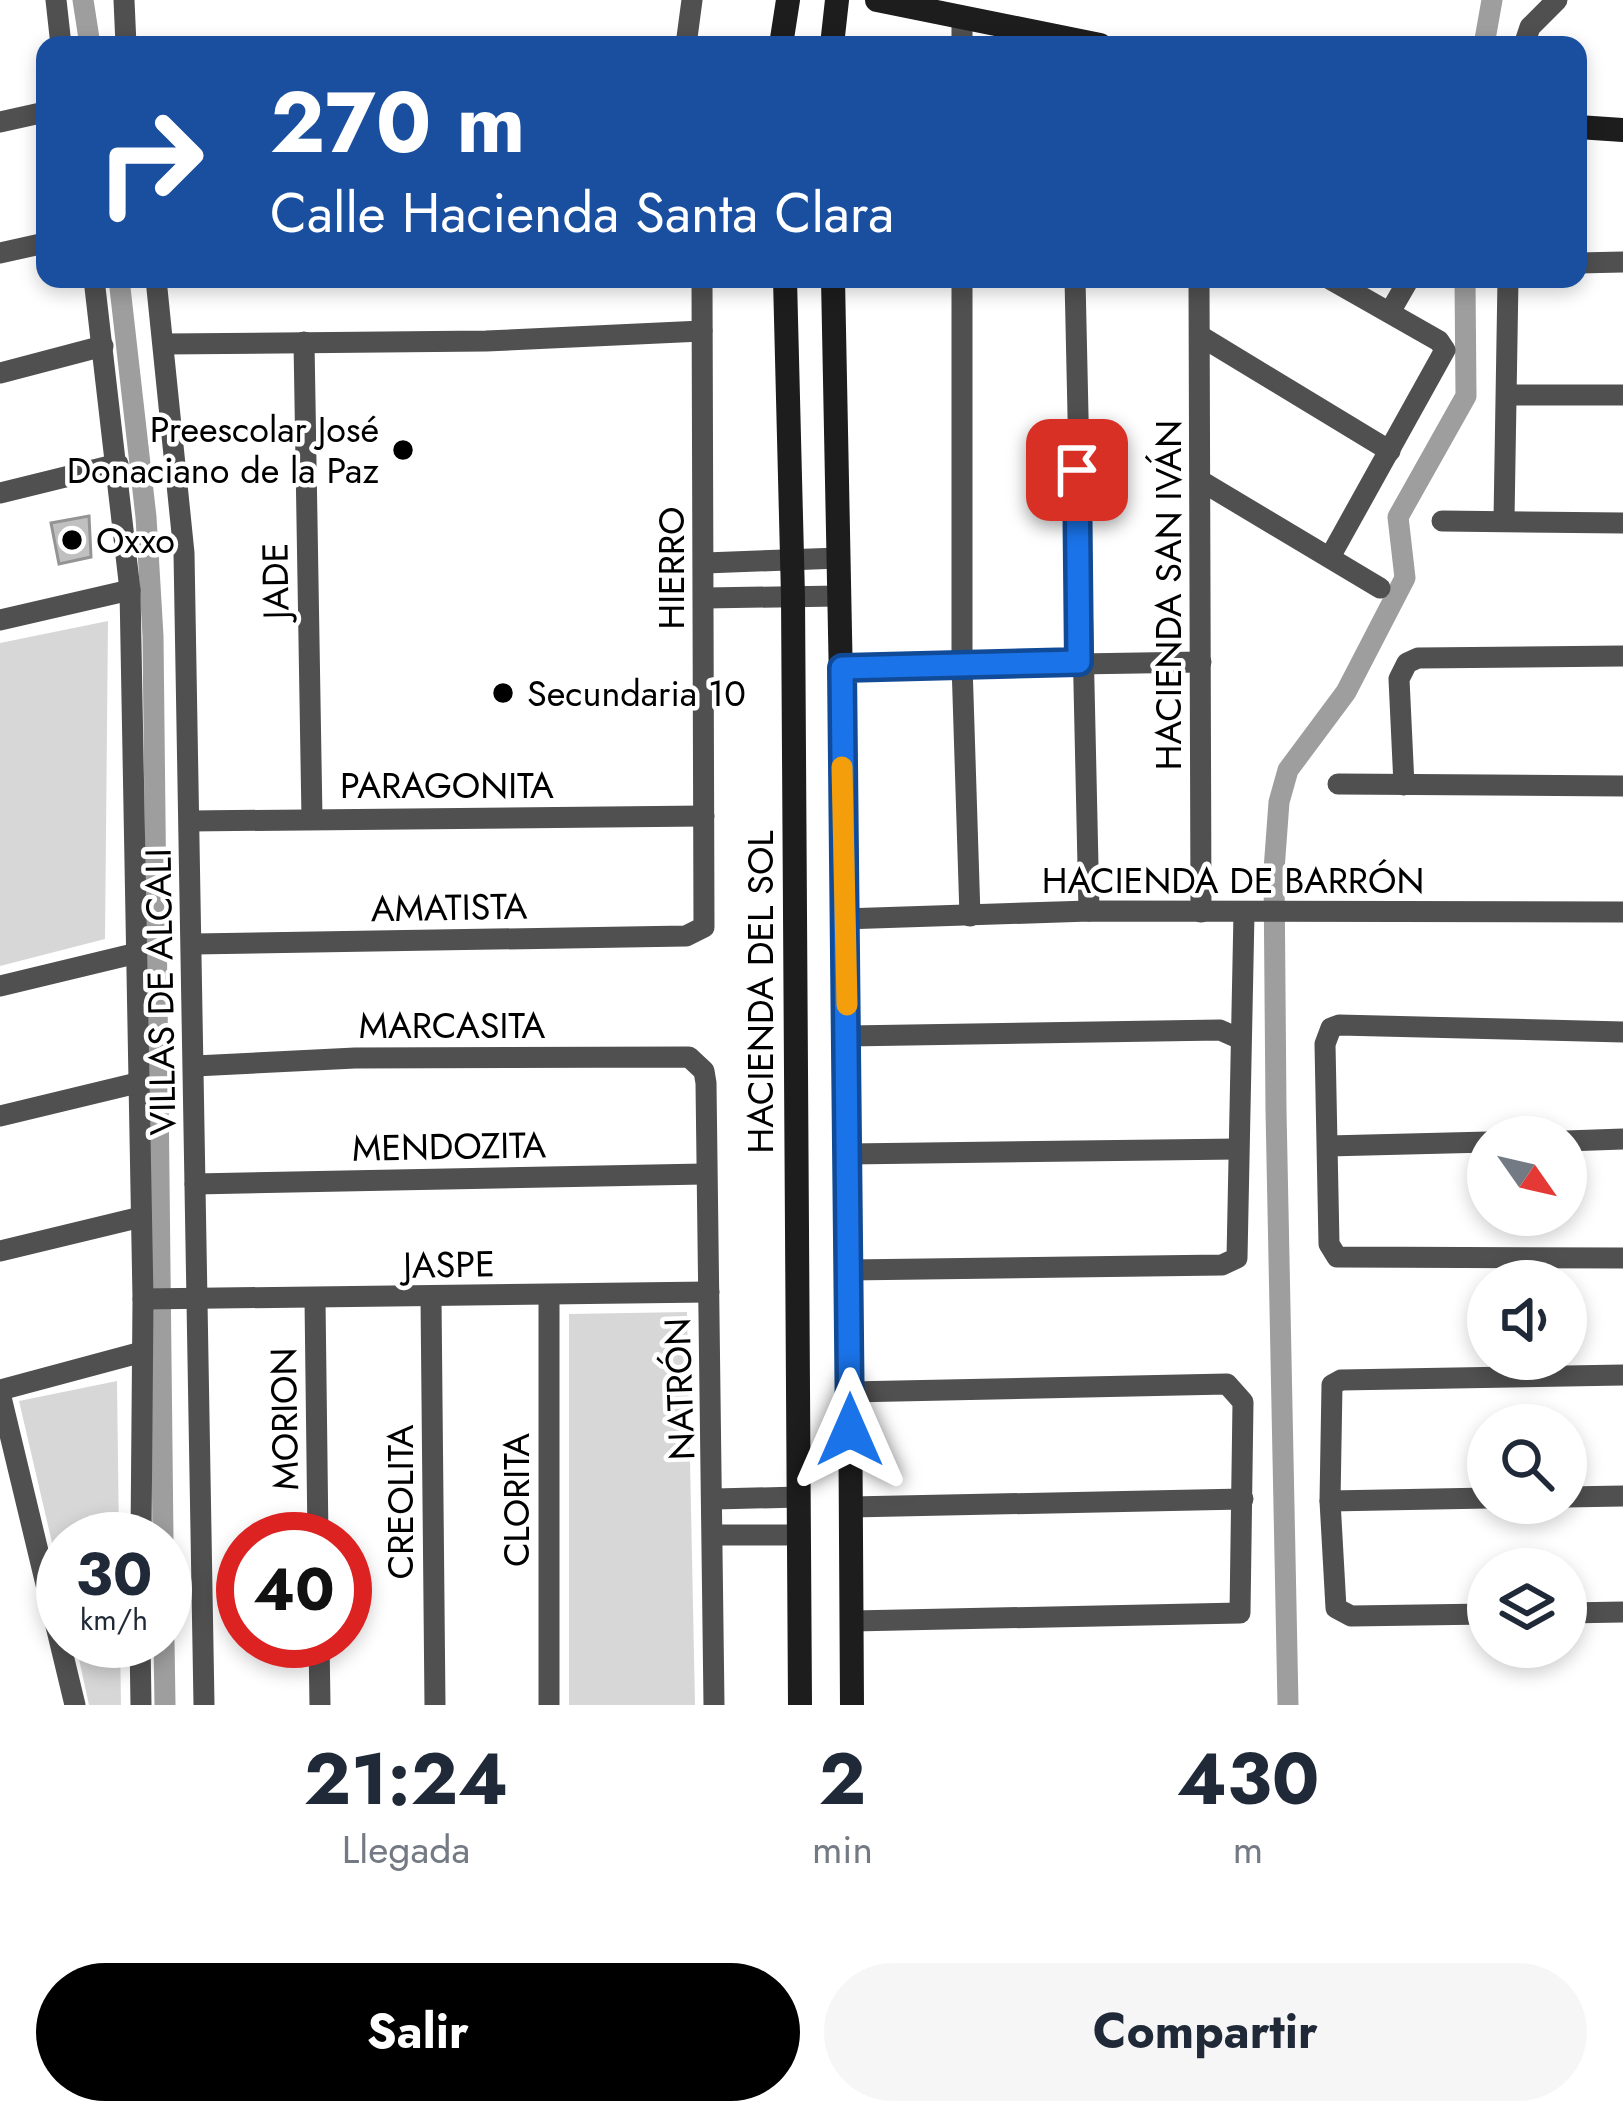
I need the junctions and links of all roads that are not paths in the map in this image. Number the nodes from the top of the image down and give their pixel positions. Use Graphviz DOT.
graph roads {
  1 [pos="56,0"];
  2 [pos="124,0"];
  3 [pos="692,0"];
  4 [pos="788,0"];
  5 [pos="837,0"];
  6 [pos="877,0"];
  7 [pos="1557,0"];
  8 [pos="962,18"];
  9 [pos="60,36"];
  10 [pos="126,36"];
  11 [pos="687,36"];
  12 [pos="782,36"];
  13 [pos="833,36"];
  14 [pos="962,36"];
  15 [pos="1044,36"];
  16 [pos="1528,36"];
  17 [pos="36,114"];
  18 [pos="0,122"];
  19 [pos="1617,126"];
  20 [pos="1587,128"];
  21 [pos="36,245"];
  22 [pos="0,254"];
  23 [pos="1623,262"];
  24 [pos="1587,263"];
  25 [pos="95,288"];
  26 [pos="157,288"];
  27 [pos="702,288"];
  28 [pos="785,288"];
  29 [pos="833,288"];
  30 [pos="962,288"];
  31 [pos="1075,288"];
  32 [pos="1199,288"];
  33 [pos="1346,288"];
  34 [pos="1404,288"];
  35 [pos="1508,288"];
  36 [pos="1390,312"];
  37 [pos="702,331"];
  38 [pos="1202,337"];
  39 [pos="304,342"];
  40 [pos="165,344"];
  41 [pos="103,346"];
  42 [pos="0,374"];
  43 [pos="1623,394"];
  44 [pos="1507,395"];
  45 [pos="1390,451"];
  46 [pos="118,464"];
  47 [pos="1201,481"];
  48 [pos="0,494"];
  49 [pos="1504,520"];
  50 [pos="1442,521"];
  51 [pos="1623,523"];
  52 [pos="1330,556"];
  53 [pos="839,558"];
  54 [pos="791,560"];
  55 [pos="705,563"];
  56 [pos="1380,588"];
  57 [pos="130,590"];
  58 [pos="793,596"];
  59 [pos="838,596"];
  60 [pos="705,598"];
  61 [pos="0,620"];
  62 [pos="1623,656"];
  63 [pos="1079,662"];
  64 [pos="1201,662"];
  65 [pos="962,664"];
  66 [pos="842,668"];
  67 [pos="1338,784"];
  68 [pos="1404,785"];
  69 [pos="1623,786"];
  70 [pos="704,816"];
  71 [pos="312,819"];
  72 [pos="190,821"];
  73 [pos="1089,911"];
  74 [pos="1201,912"];
  75 [pos="1623,912"];
  76 [pos="1251,913"];
  77 [pos="970,916"];
  78 [pos="843,919"];
  79 [pos="704,927"];
  80 [pos="194,944"];
  81 [pos="133,954"];
  82 [pos="0,986"];
  83 [pos="1623,1032"];
  84 [pos="848,1036"];
  85 [pos="1238,1038"];
  86 [pos="195,1066"];
  87 [pos="704,1071"];
  88 [pos="137,1083"];
  89 [pos="0,1116"];
  90 [pos="1623,1139"];
  91 [pos="1587,1140"];
  92 [pos="1467,1143"];
  93 [pos="1328,1146"];
  94 [pos="1238,1149"];
  95 [pos="849,1154"];
  96 [pos="704,1174"];
  97 [pos="195,1184"];
  98 [pos="141,1217"];
  99 [pos="0,1251"];
  100 [pos="1623,1258"];
  101 [pos="849,1270"];
  102 [pos="710,1292"];
  103 [pos="549,1295"];
  104 [pos="192,1298"];
  105 [pos="431,1298"];
  106 [pos="147,1299"];
  107 [pos="315,1299"];
  108 [pos="142,1352"];
  109 [pos="1623,1375"];
  110 [pos="0,1392"];
  111 [pos="850,1392"];
  112 [pos="1623,1496"];
  113 [pos="799,1497"];
  114 [pos="1587,1497"];
  115 [pos="1467,1498"];
  116 [pos="715,1499"];
  117 [pos="1243,1499"];
  118 [pos="1330,1501"];
  119 [pos="851,1507"];
  120 [pos="141,1512"];
  121 [pos="318,1512"];
  122 [pos="799,1534"];
  123 [pos="714,1535"];
  124 [pos="1623,1612"];
  125 [pos="1587,1613"];
  126 [pos="1467,1614"];
  127 [pos="853,1621"];
  128 [pos="140,1668"];
  129 [pos="319,1668"];
  130 [pos="75,1705"];
  131 [pos="141,1705"];
  132 [pos="204,1705"];
  133 [pos="320,1705"];
  134 [pos="435,1705"];
  135 [pos="549,1705"];
  136 [pos="714,1705"];
  137 [pos="800,1705"];
  138 [pos="852,1705"];
  1 -- 9 [label="street"];
  2 -- 10 [label="street"];
  3 -- 11 [label="street"];
  4 -- 12 [label="street"];
  5 -- 13 [label="street"];
  6 -- 8 [label="street"];
  7 -- 16 [label="street"];
  8 -- 14 [label="street"];
  8 -- 15 [label="street"];
  17 -- 18 [label="street"];
  19 -- 20 [label="street"];
  21 -- 22 [label="street"];
  23 -- 24 [label="street"];
  25 -- 41 [label="street, VILLAS DE ALCALI"];
  26 -- 40 [label="street, VILLAS DE ALCALI"];
  27 -- 37 [label="street, HIERRO"];
  28 -- 54 [label="street, HACIENDA DEL SOL"];
  29 -- 53 [label="street"];
  30 -- 65 [label="street"];
  31 -- 63 [label="street"];
  32 -- 38 [label="street, HACIENDA SAN IVÁN"];
  33 -- 36 [label="street"];
  34 -- 36 [label="street"];
  35 -- 44 [label="street"];
  36 -- 45 [label="street"];
  37 -- 39 [label="street"];
  37 -- 55 [label="street, HIERRO"];
  38 -- 45 [label="street"];
  38 -- 47 [label="street, HACIENDA SAN IVÁN"];
  39 -- 40 [label="street"];
  39 -- 71 [label="street, JADE"];
  40 -- 72 [label="street, VILLAS DE ALCALI"];
  41 -- 42 [label="street"];
  41 -- 46 [label="street, VILLAS DE ALCALI"];
  43 -- 44 [label="street"];
  44 -- 49 [label="street"];
  45 -- 52 [label="street"];
  46 -- 48 [label="street"];
  46 -- 57 [label="street, VILLAS DE ALCALI"];
  47 -- 52 [label="street"];
  47 -- 64 [label="street, HACIENDA SAN IVÁN"];
  49 -- 50 [label="street"];
  49 -- 51 [label="street"];
  52 -- 56 [label="street"];
  53 -- 54 [label="street"];
  53 -- 59 [label="street"];
  54 -- 55 [label="street"];
  54 -- 58 [label="street, HACIENDA DEL SOL"];
  55 -- 60 [label="street, HIERRO"];
  57 -- 61 [label="street"];
  57 -- 81 [label="street, VILLAS DE ALCALI"];
  58 -- 59 [label="street"];
  58 -- 60 [label="street"];
  58 -- 113 [label="street, HACIENDA DEL SOL"];
  59 -- 66 [label="street"];
  60 -- 70 [label="street, HIERRO"];
  62 -- 68 [label="street"];
  63 -- 64 [label="street"];
  63 -- 65 [label="street"];
  63 -- 73 [label="street"];
  64 -- 74 [label="street, HACIENDA SAN IVÁN"];
  65 -- 66 [label="street"];
  65 -- 77 [label="street"];
  66 -- 78 [label="street"];
  67 -- 68 [label="street"];
  68 -- 69 [label="street"];
  70 -- 71 [label="street, PARAGONITA"];
  70 -- 79 [label="street, HIERRO"];
  71 -- 72 [label="street, PARAGONITA"];
  72 -- 80 [label="street, VILLAS DE ALCALI"];
  73 -- 74 [label="street, HACIENDA DE BARRÓN"];
  73 -- 77 [label="street, HACIENDA DE BARRÓN"];
  74 -- 76 [label="street, HACIENDA DE BARRÓN"];
  75 -- 76 [label="street, HACIENDA DE BARRÓN"];
  76 -- 85 [label="street"];
  77 -- 78 [label="street, HACIENDA DE BARRÓN"];
  78 -- 84 [label="street"];
  79 -- 80 [label="street, AMATISTA"];
  80 -- 86 [label="street, VILLAS DE ALCALI"];
  81 -- 82 [label="street"];
  81 -- 88 [label="street, VILLAS DE ALCALI"];
  83 -- 93 [label="street"];
  84 -- 85 [label="street"];
  84 -- 95 [label="street"];
  85 -- 94 [label="street"];
  86 -- 87 [label="street, MARCASITA"];
  86 -- 97 [label="street, VILLAS DE ALCALI"];
  87 -- 96 [label="street, NATRÓN"];
  88 -- 89 [label="street"];
  88 -- 98 [label="street, VILLAS DE ALCALI"];
  90 -- 91 [label="street"];
  92 -- 93 [label="street"];
  93 -- 100 [label="street"];
  94 -- 95 [label="street"];
  94 -- 101 [label="street"];
  95 -- 101 [label="street"];
  96 -- 97 [label="street, MENDOZITA"];
  96 -- 102 [label="street, NATRÓN"];
  97 -- 104 [label="street, VILLAS DE ALCALI"];
  98 -- 99 [label="street"];
  98 -- 106 [label="street, VILLAS DE ALCALI"];
  101 -- 111 [label="street"];
  102 -- 103 [label="street, JASPE"];
  102 -- 116 [label="street, NATRÓN"];
  103 -- 105 [label="street, JASPE"];
  103 -- 135 [label="street, CLORITA"];
  104 -- 106 [label="street, JASPE"];
  104 -- 107 [label="street, JASPE"];
  104 -- 132 [label="street, VILLAS DE ALCALI"];
  105 -- 107 [label="street, JASPE"];
  105 -- 134 [label="street, CREOLITA"];
  106 -- 108 [label="street, VILLAS DE ALCALI"];
  107 -- 121 [label="street, MORION"];
  108 -- 110 [label="street"];
  108 -- 120 [label="street, VILLAS DE ALCALI"];
  109 -- 118 [label="street"];
  110 -- 130 [label="street"];
  111 -- 117 [label="street"];
  111 -- 119 [label="street"];
  112 -- 114 [label="street"];
  113 -- 116 [label="street"];
  113 -- 122 [label="street, HACIENDA DEL SOL"];
  115 -- 118 [label="street"];
  116 -- 123 [label="street, NATRÓN"];
  117 -- 119 [label="street"];
  117 -- 127 [label="street"];
  118 -- 126 [label="street"];
  119 -- 127 [label="street"];
  122 -- 123 [label="street"];
  122 -- 137 [label="street, HACIENDA DEL SOL"];
  123 -- 136 [label="street, NATRÓN"];
  124 -- 125 [label="street"];
  127 -- 138 [label="street"];
  128 -- 131 [label="street"];
  129 -- 133 [label="street"];
}
